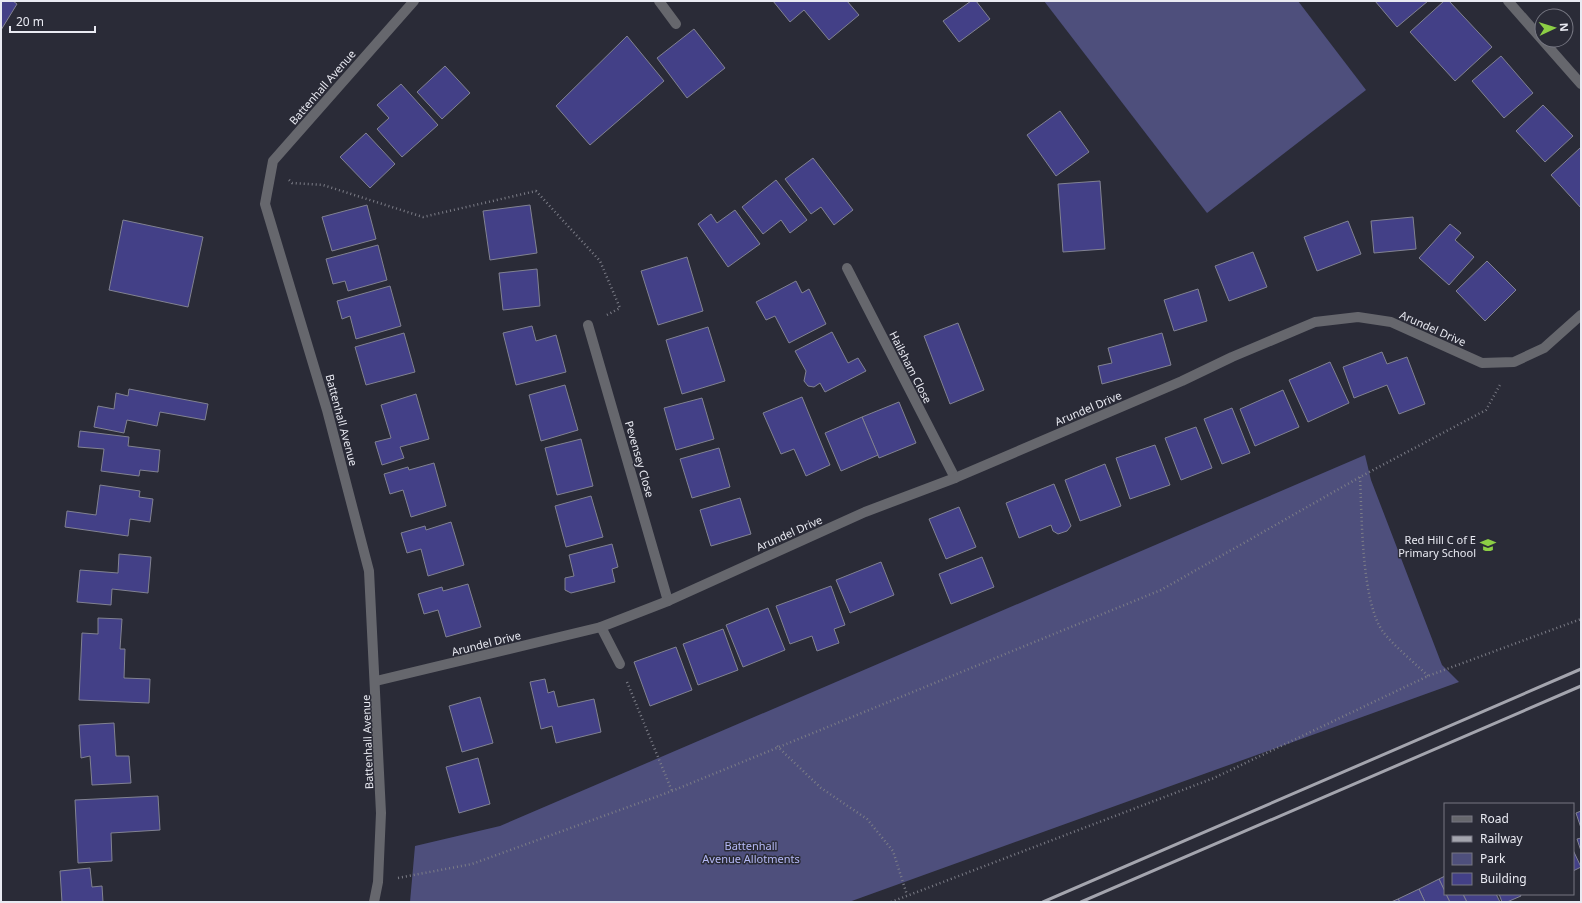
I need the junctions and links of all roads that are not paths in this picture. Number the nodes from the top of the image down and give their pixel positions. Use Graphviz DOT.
graph roads {
  1 [pos="414,1"];
  2 [pos="659,1"];
  3 [pos="1508,1"];
  4 [pos="676,24"];
  5 [pos="1581,84"];
  6 [pos="846,268"];
  7 [pos="1581,315"];
  8 [pos="588,325"];
  9 [pos="955,478"];
  10 [pos="668,601"];
  11 [pos="601,627"];
  12 [pos="620,664"];
  13 [pos="376,681"];
  14 [pos="374,902"];
  1 -- 13 [label="street, Battenhall Avenue"];
  2 -- 4 [label="street"];
  3 -- 5 [label="street"];
  6 -- 9 [label="street, Hailsham Close"];
  7 -- 9 [label="street, Arundel Drive"];
  8 -- 10 [label="street, Pevensey Close"];
  9 -- 10 [label="street, Arundel Drive"];
  10 -- 11 [label="street, Arundel Drive"];
  11 -- 12 [label="street"];
  11 -- 13 [label="street, Arundel Drive"];
  13 -- 14 [label="street, Battenhall Avenue"];
}
